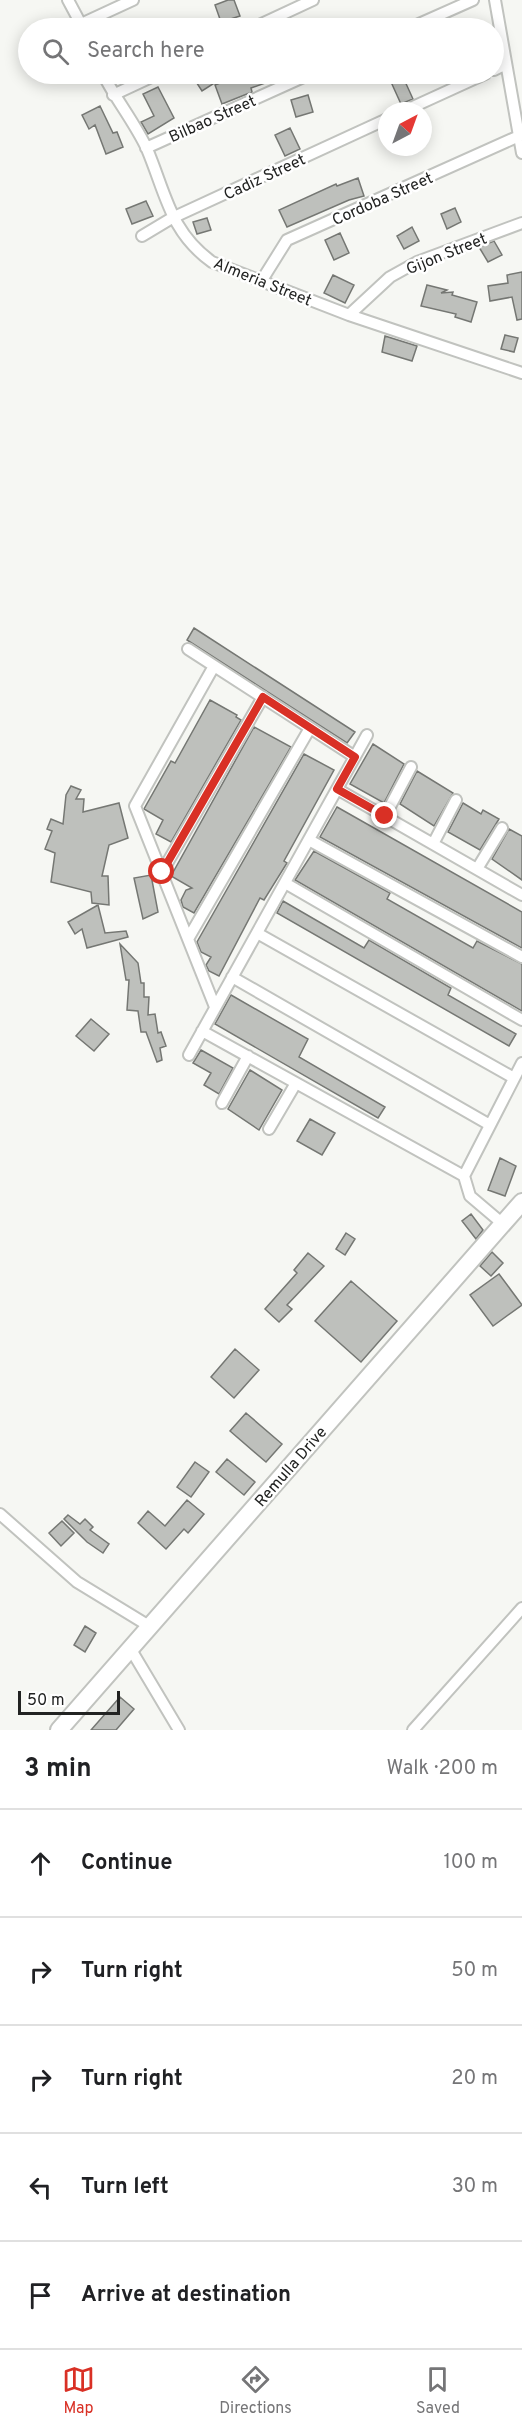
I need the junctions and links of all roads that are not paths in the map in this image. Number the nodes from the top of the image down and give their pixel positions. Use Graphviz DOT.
graph roads {
  1 [pos="68,0"];
  2 [pos="133,0"];
  3 [pos="313,0"];
  4 [pos="473,0"];
  5 [pos="495,0"];
  6 [pos="78,18"];
  7 [pos="98,18"];
  8 [pos="274,18"];
  9 [pos="432,18"];
  10 [pos="498,18"];
  11 [pos="504,52"];
  12 [pos="506,64"];
  13 [pos="108,84"];
  14 [pos="137,84"];
  15 [pos="288,84"];
  16 [pos="463,84"];
  17 [pos="113,95"];
  18 [pos="424,102"];
  19 [pos="378,123"];
  20 [pos="519,136"];
  21 [pos="146,148"];
  22 [pos="522,153"];
  23 [pos="172,219"];
  24 [pos="522,223"];
  25 [pos="142,236"];
  26 [pos="262,280"];
  27 [pos="349,315"];
  28 [pos="522,373"];
  29 [pos="188,649"];
  30 [pos="214,666"];
  31 [pos="263,697"];
  32 [pos="310,728"];
  33 [pos="367,735"];
  34 [pos="355,757"];
  35 [pos="411,767"];
  36 [pos="337,789"];
  37 [pos="456,800"];
  38 [pos="385,816"];
  39 [pos="502,828"];
  40 [pos="309,840"];
  41 [pos="433,844"];
  42 [pos="477,869"];
  43 [pos="162,872"];
  44 [pos="285,883"];
  45 [pos="522,895"];
  46 [pos="257,933"];
  47 [pos="188,939"];
  48 [pos="522,957"];
  49 [pos="232,977"];
  50 [pos="215,1007"];
  51 [pos="522,1020"];
  52 [pos="202,1031"];
  53 [pos="189,1055"];
  54 [pos="248,1056"];
  55 [pos="522,1063"];
  56 [pos="514,1078"];
  57 [pos="296,1083"];
  58 [pos="222,1102"];
  59 [pos="490,1125"];
  60 [pos="269,1129"];
  61 [pos="464,1176"];
  62 [pos="522,1202"];
  63 [pos="503,1224"];
  64 [pos="0,1514"];
  65 [pos="522,1608"];
  66 [pos="149,1626"];
  67 [pos="129,1648"];
  68 [pos="58,1730"];
  69 [pos="179,1730"];
  70 [pos="413,1730"];
  1 -- 6 [label="street"];
  2 -- 7 [label="street"];
  3 -- 8 [label="street"];
  4 -- 9 [label="street"];
  5 -- 10 [label="street"];
  11 -- 12 [label="street"];
  12 -- 20 [label="street"];
  13 -- 17 [label="street, Almeria Street"];
  14 -- 17 [label="street"];
  15 -- 21 [label="street, Bilbao Street"];
  16 -- 18 [label="street"];
  17 -- 21 [label="street, Almeria Street"];
  19 -- 23 [label="street, Cadiz Street"];
  20 -- 22 [label="street"];
  20 -- 26 [label="street, Cordoba Street"];
  21 -- 23 [label="street, Almeria Street"];
  23 -- 25 [label="street, Cadiz Street"];
  23 -- 26 [label="street, Almeria Street"];
  24 -- 27 [label="street, Gijon Street"];
  26 -- 27 [label="street, Almeria Street"];
  27 -- 28 [label="street, Almeria Street"];
  29 -- 30 [label="street"];
  30 -- 31 [label="street"];
  30 -- 43 [label="street"];
  31 -- 32 [label="street"];
  31 -- 43 [label="street"];
  32 -- 34 [label="street"];
  32 -- 47 [label="street"];
  33 -- 34 [label="street"];
  34 -- 36 [label="street"];
  35 -- 38 [label="street"];
  36 -- 38 [label="street"];
  36 -- 40 [label="street"];
  37 -- 41 [label="street"];
  38 -- 41 [label="street"];
  39 -- 42 [label="street"];
  40 -- 44 [label="street"];
  40 -- 48 [label="street"];
  41 -- 42 [label="street"];
  42 -- 45 [label="street"];
  43 -- 47 [label="street"];
  44 -- 46 [label="street"];
  44 -- 51 [label="street"];
  46 -- 49 [label="street"];
  46 -- 56 [label="street"];
  47 -- 50 [label="street"];
  49 -- 50 [label="street"];
  49 -- 59 [label="street"];
  50 -- 52 [label="street"];
  52 -- 53 [label="street"];
  52 -- 54 [label="street"];
  54 -- 57 [label="street"];
  54 -- 58 [label="street"];
  55 -- 56 [label="street"];
  56 -- 59 [label="street"];
  57 -- 60 [label="street"];
  57 -- 61 [label="street"];
  59 -- 61 [label="street"];
  61 -- 63 [label="street"];
  62 -- 63 [label="main road, Remulla Drive"];
  63 -- 66 [label="main road, Remulla Drive"];
  64 -- 66 [label="street"];
  65 -- 70 [label="street"];
  66 -- 67 [label="main road, Remulla Drive"];
  67 -- 68 [label="main road, Remulla Drive"];
  67 -- 69 [label="street"];
}
